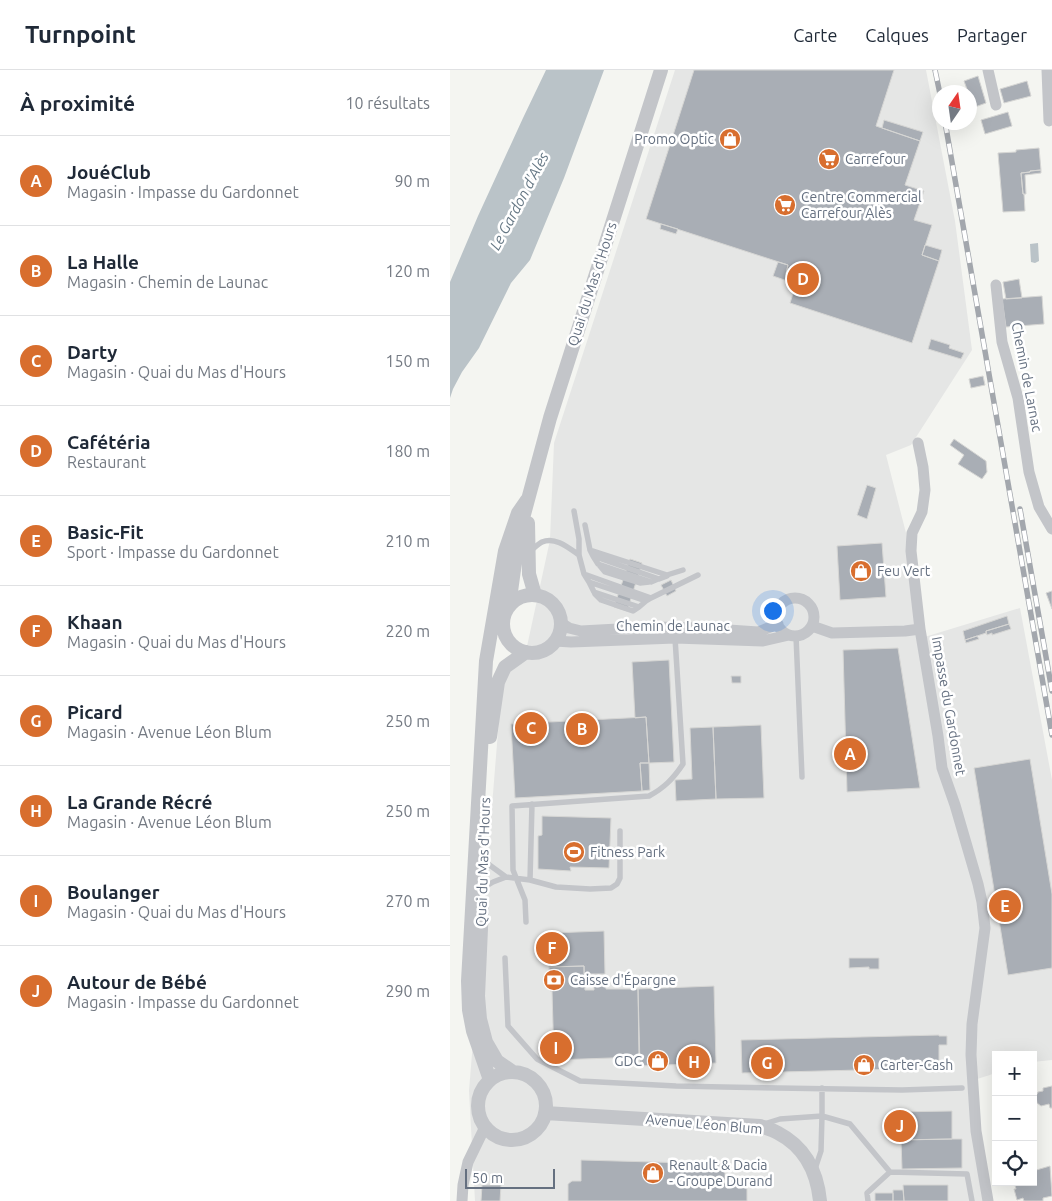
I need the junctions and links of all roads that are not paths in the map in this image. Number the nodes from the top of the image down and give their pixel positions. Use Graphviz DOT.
graph roads {
  1 [pos="661,70"];
  2 [pos="988,70"];
  3 [pos="1046,70"];
  4 [pos="996,105"];
  5 [pos="1049,121"];
  6 [pos="996,285"];
  7 [pos="918,443"];
  8 [pos="527,500"];
  9 [pos="574,511"];
  10 [pos="585,525"];
  11 [pos="1052,529"];
  12 [pos="590,550"];
  13 [pos="528,553"];
  14 [pos="579,555"];
  15 [pos="593,556"];
  16 [pos="682,570"];
  17 [pos="584,574"];
  18 [pos="667,575"];
  19 [pos="698,575"];
  20 [pos="659,579"];
  21 [pos="589,582"];
  22 [pos="534,595"];
  23 [pos="648,600"];
  24 [pos="509,606"];
  25 [pos="503,624"];
  26 [pos="561,624"];
  27 [pos="778,624"];
  28 [pos="812,626"];
  29 [pos="920,629"];
  30 [pos="792,635"];
  31 [pos="675,638"];
  32 [pos="555,641"];
  33 [pos="526,652"];
  34 [pos="484,701"];
  35 [pos="802,777"];
  36 [pos="532,804"];
  37 [pos="620,831"];
  38 [pos="484,861"];
  39 [pos="506,877"];
  40 [pos="516,878"];
  41 [pos="530,880"];
  42 [pos="483,888"];
  43 [pos="526,922"];
  44 [pos="505,958"];
  45 [pos="514,1072"];
  46 [pos="490,1080"];
  47 [pos="822,1088"];
  48 [pos="962,1088"];
  49 [pos="545,1113"];
  50 [pos="822,1116"];
  51 [pos="760,1126"];
  52 [pos="485,1127"];
  53 [pos="814,1171"];
  54 [pos="890,1172"];
  55 [pos="462,1201"];
  56 [pos="820,1201"];
  57 [pos="868,1201"];
  58 [pos="972,1201"];
  59 [pos="988,1201"];
  1 -- 8 [label="street, Quai du Mas d'Hours"];
  2 -- 4 [label="street"];
  3 -- 5 [label="street"];
  6 -- 11 [label="street, Chemin de Larnac"];
  7 -- 29 [label="street"];
  8 -- 13 [label="street, Quai du Mas d'Hours"];
  8 -- 24 [label="street, Quai du Mas d'Hours"];
  8 -- 34 [label="street, Quai du Mas d'Hours"];
  9 -- 14 [label="lane"];
  10 -- 12 [label="lane"];
  12 -- 15 [label="lane"];
  12 -- 18 [label="lane"];
  13 -- 14 [label="lane"];
  13 -- 22 [label="street, Quai du Mas d'Hours"];
  14 -- 17 [label="lane"];
  15 -- 20 [label="lane"];
  15 -- 20 [label="lane"];
  16 -- 18 [label="lane"];
  17 -- 21 [label="lane"];
  17 -- 23 [label="lane"];
  18 -- 20 [label="lane"];
  19 -- 23 [label="lane"];
  21 -- 23 [label="lane"];
  21 -- 23 [label="lane"];
  22 -- 24 [label="street"];
  22 -- 26 [label="street"];
  24 -- 25 [label="street"];
  25 -- 33 [label="street"];
  25 -- 34 [label="street, Quai du Mas d'Hours"];
  26 -- 27 [label="street, Chemin de Launac"];
  26 -- 32 [label="street"];
  27 -- 28 [label="street"];
  27 -- 30 [label="street"];
  28 -- 29 [label="street"];
  28 -- 30 [label="street"];
  29 -- 59 [label="street, Impasse du Gardonnet"];
  30 -- 31 [label="street, Chemin de Launac"];
  30 -- 35 [label="lane"];
  31 -- 32 [label="street, Chemin de Launac"];
  31 -- 36 [label="lane"];
  32 -- 33 [label="street"];
  33 -- 38 [label="street, Quai du Mas d'Hours"];
  34 -- 46 [label="street, Quai du Mas d'Hours"];
  36 -- 40 [label="lane"];
  36 -- 41 [label="lane"];
  37 -- 41 [label="lane"];
  38 -- 39 [label="lane"];
  38 -- 42 [label="street, Quai du Mas d'Hours"];
  39 -- 40 [label="lane"];
  39 -- 42 [label="lane"];
  40 -- 41 [label="lane"];
  40 -- 43 [label="lane"];
  42 -- 45 [label="street, Quai du Mas d'Hours"];
  44 -- 47 [label="lane"];
  45 -- 46 [label="street"];
  45 -- 49 [label="street"];
  46 -- 52 [label="street"];
  47 -- 48 [label="lane"];
  47 -- 50 [label="lane"];
  49 -- 51 [label="street, Avenue Léon Blum"];
  49 -- 52 [label="street"];
  50 -- 51 [label="lane"];
  50 -- 53 [label="lane"];
  50 -- 54 [label="lane"];
  51 -- 53 [label="street, Avenue Léon Blum"];
  52 -- 55 [label="street"];
  53 -- 56 [label="street, Avenue Léon Blum"];
  54 -- 57 [label="lane"];
  54 -- 58 [label="lane"];
}
